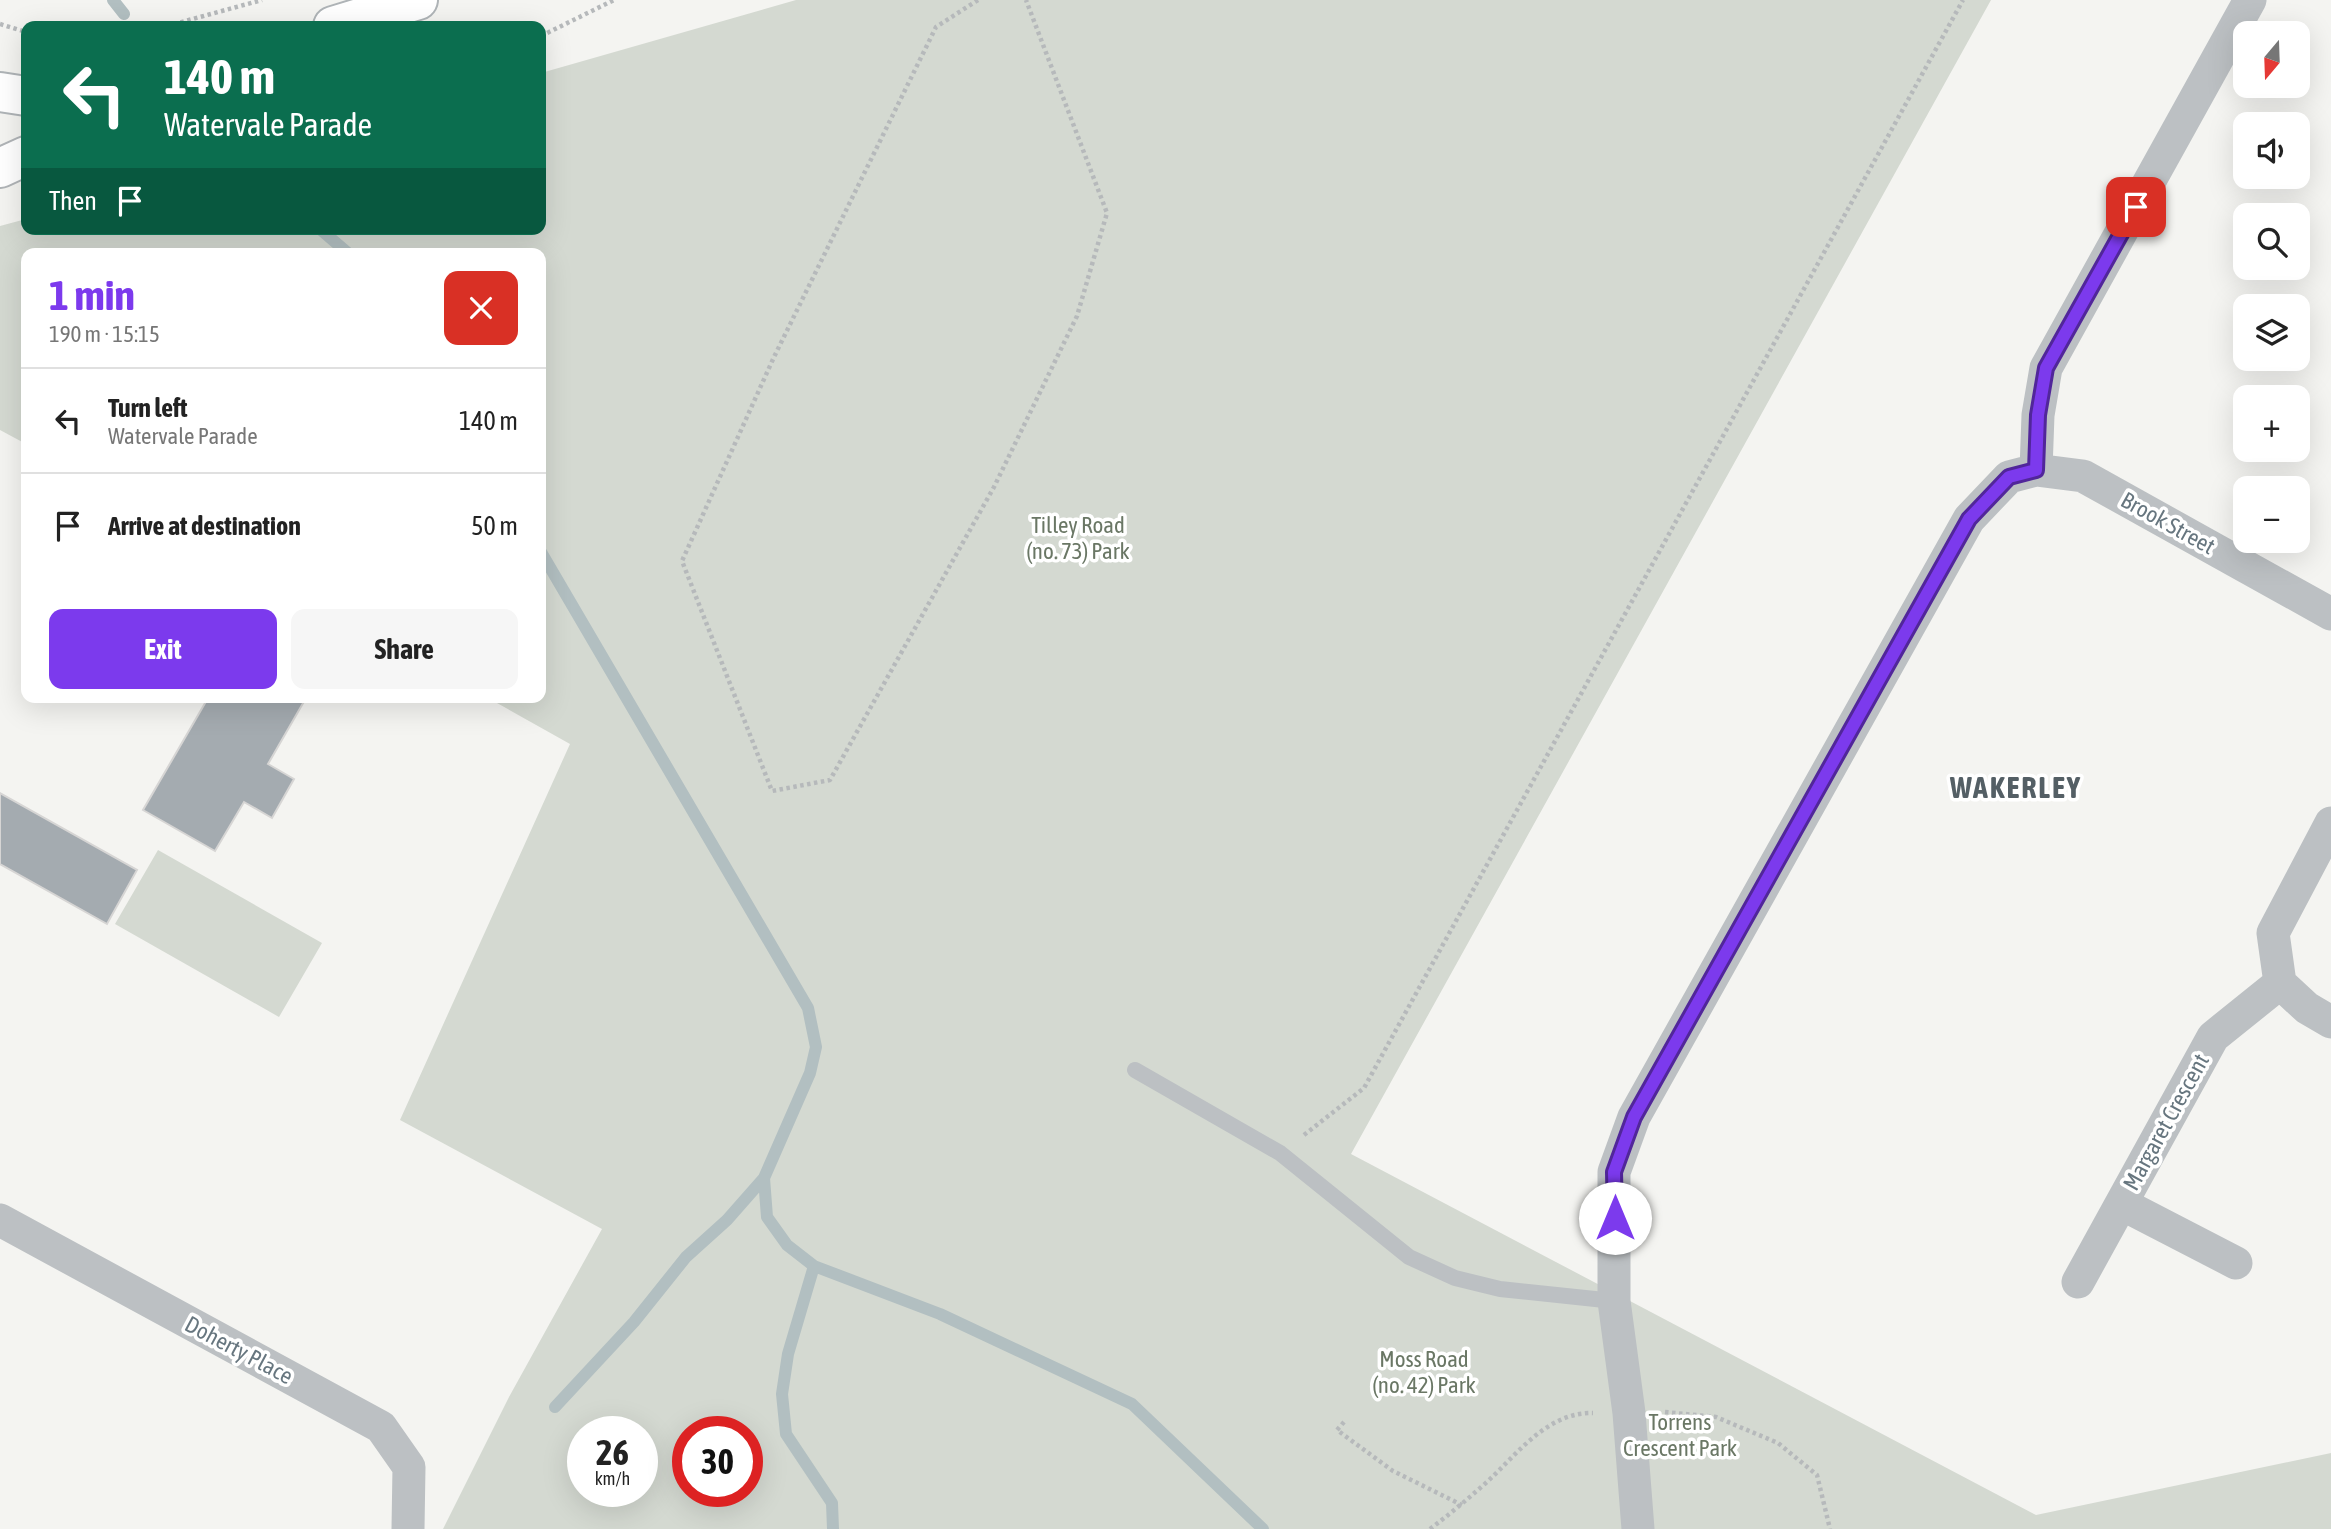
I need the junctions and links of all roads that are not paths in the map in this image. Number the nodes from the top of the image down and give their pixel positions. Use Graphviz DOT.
graph roads {
  1 [pos="418,0"];
  2 [pos="2250,0"];
  3 [pos="349,21"];
  4 [pos="0,92"];
  5 [pos="21,95"];
  6 [pos="21,158"];
  7 [pos="0,168"];
  8 [pos="2036,470"];
  9 [pos="2331,614"];
  10 [pos="2331,823"];
  11 [pos="2280,983"];
  12 [pos="2331,1022"];
  13 [pos="1135,1070"];
  14 [pos="2122,1204"];
  15 [pos="0,1220"];
  16 [pos="2236,1263"];
  17 [pos="2078,1282"];
  18 [pos="1614,1301"];
  19 [pos="408,1529"];
  20 [pos="1638,1529"];
  1 -- 3 [label="main road"];
  2 -- 8 [label="street"];
  4 -- 5 [label="main road"];
  6 -- 7 [label="main road"];
  8 -- 9 [label="street, Brook Street"];
  8 -- 18 [label="street"];
  10 -- 11 [label="street"];
  11 -- 12 [label="street"];
  11 -- 14 [label="street, Margaret Crescent"];
  13 -- 18 [label="lane"];
  14 -- 16 [label="street"];
  14 -- 17 [label="street, Margaret Crescent"];
  15 -- 19 [label="street, Doherty Place"];
  18 -- 20 [label="street"];
}
